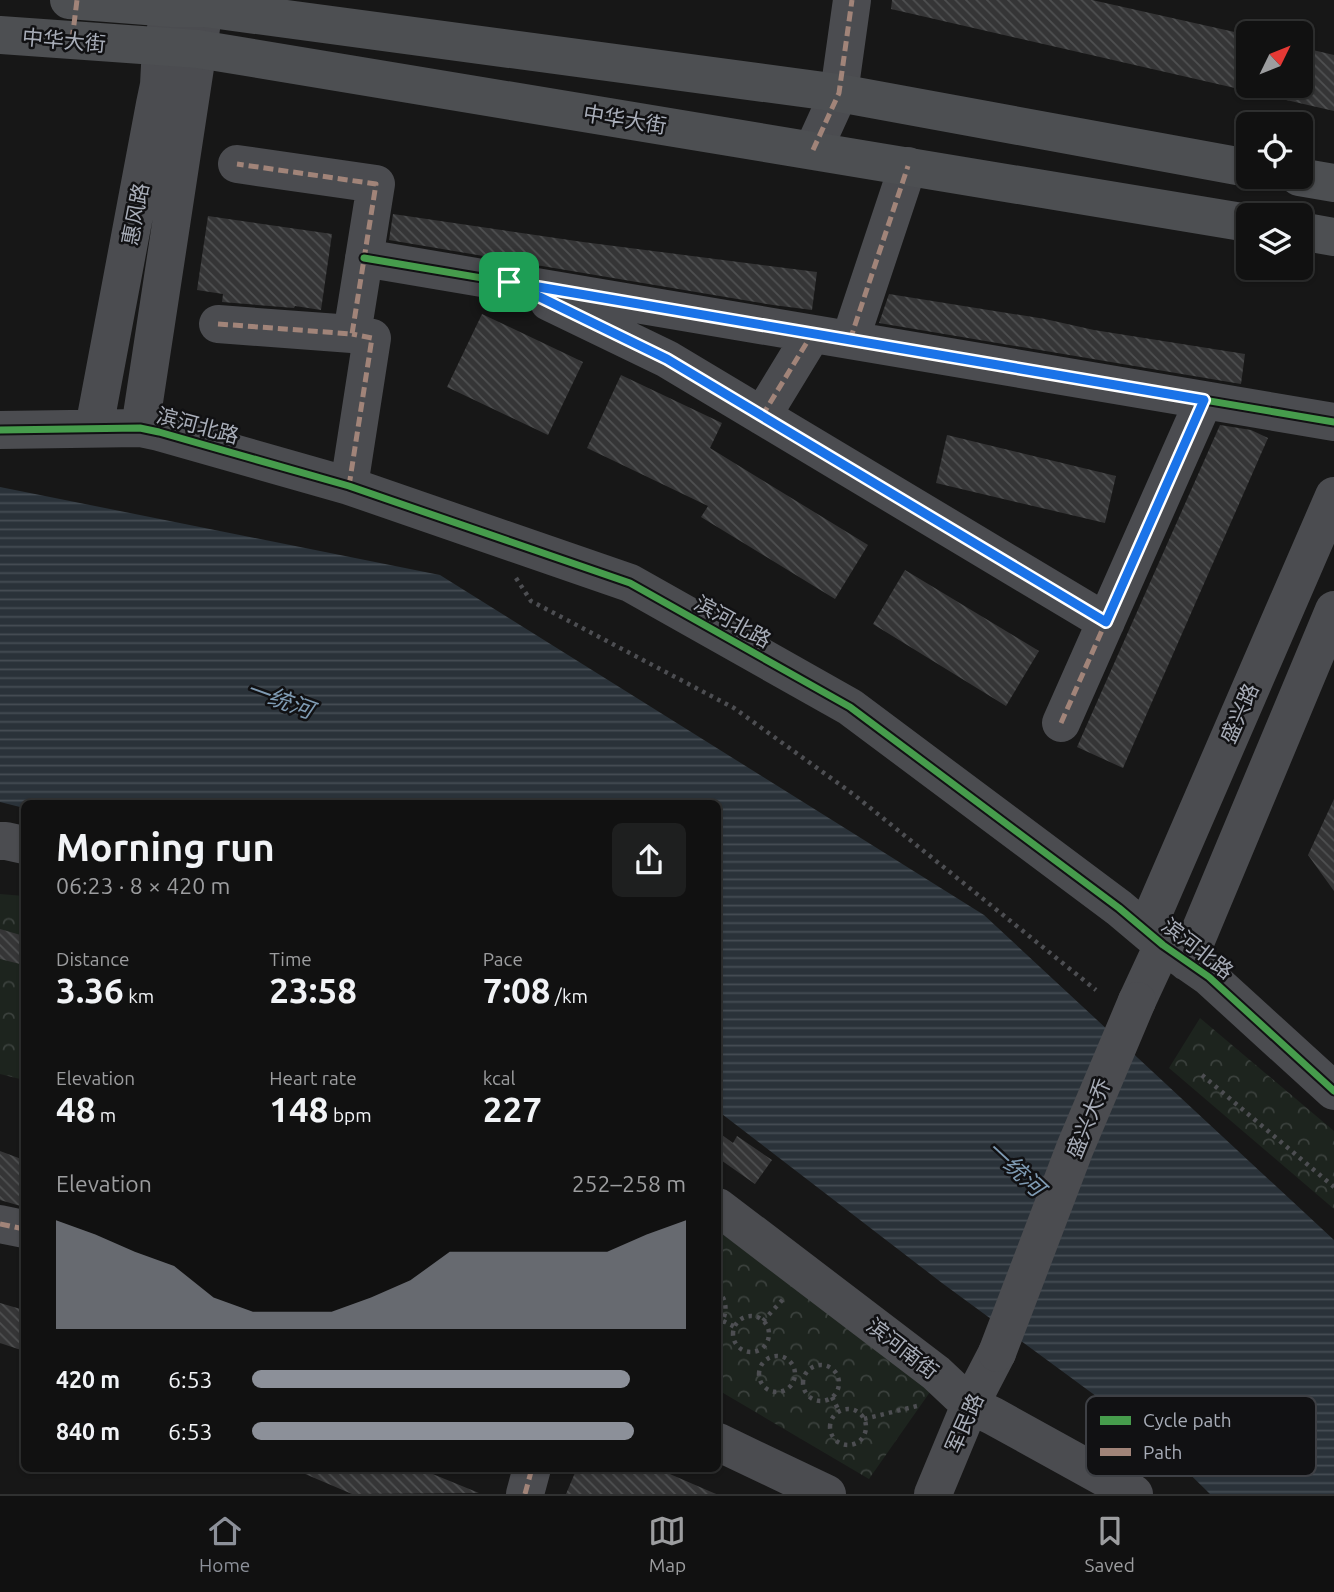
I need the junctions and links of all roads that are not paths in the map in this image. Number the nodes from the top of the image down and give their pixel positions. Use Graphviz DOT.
graph roads {
  1 [pos="69,0"];
  2 [pos="76,0"];
  3 [pos="852,0"];
  4 [pos="189,4"];
  5 [pos="0,35"];
  6 [pos="72,40"];
  7 [pos="179,48"];
  8 [pos="839,93"];
  9 [pos="813,150"];
  10 [pos="237,163"];
  11 [pos="1236,165"];
  12 [pos="908,166"];
  13 [pos="1313,179"];
  14 [pos="1334,183"];
  15 [pos="1236,221"];
  16 [pos="1313,233"];
  17 [pos="1334,237"];
  18 [pos="364,258"];
  19 [pos="509,282"];
  20 [pos="218,324"];
  21 [pos="352,334"];
  22 [pos="812,334"];
  23 [pos="850,340"];
  24 [pos="1204,400"];
  25 [pos="762,416"];
  26 [pos="1334,422"];
  27 [pos="94,428"];
  28 [pos="140,428"];
  29 [pos="0,430"];
  30 [pos="349,486"];
  31 [pos="1334,496"];
  32 [pos="1334,610"];
  33 [pos="1106,622"];
  34 [pos="1061,723"];
  35 [pos="0,841"];
  36 [pos="21,844"];
  37 [pos="1165,946"];
  38 [pos="1334,1091"];
  39 [pos="721,1209"];
  40 [pos="0,1224"];
  41 [pos="21,1228"];
  42 [pos="997,1353"];
  43 [pos="970,1405"];
  44 [pos="721,1443"];
  45 [pos="1086,1467"];
  46 [pos="531,1472"];
  47 [pos="1102,1476"];
  48 [pos="525,1494"];
  49 [pos="827,1494"];
  50 [pos="933,1494"];
  51 [pos="1135,1494"];
  1 -- 2 [label="main road, 中华大街"];
  2 -- 4 [label="main road, 中华大街"];
  2 -- 6 [label="street"];
  3 -- 8 [label="street"];
  4 -- 7 [label="street, 惠风路"];
  4 -- 8 [label="main road, 中华大街"];
  5 -- 6 [label="main road, 中华大街"];
  6 -- 7 [label="main road, 中华大街"];
  7 -- 9 [label="main road, 中华大街"];
  7 -- 27 [label="street, 惠风路"];
  7 -- 28 [label="street"];
  8 -- 9 [label="street"];
  8 -- 11 [label="main road, 中华大街"];
  9 -- 12 [label="main road, 中华大街"];
  10 -- 18 [label="street"];
  12 -- 15 [label="main road, 中华大街"];
  12 -- 23 [label="street"];
  13 -- 14 [label="main road"];
  16 -- 17 [label="main road"];
  18 -- 19 [label="street"];
  18 -- 21 [label="street"];
  19 -- 22 [label="street"];
  19 -- 25 [label="street"];
  20 -- 21 [label="street"];
  21 -- 30 [label="street"];
  22 -- 23 [label="street"];
  22 -- 25 [label="street"];
  23 -- 24 [label="street"];
  24 -- 26 [label="street"];
  24 -- 33 [label="street"];
  25 -- 33 [label="street"];
  27 -- 28 [label="street, 滨河北路"];
  27 -- 29 [label="street, 滨河北路"];
  28 -- 30 [label="street, 滨河北路"];
  30 -- 37 [label="street, 滨河北路"];
  31 -- 37 [label="street, 盛兴路"];
  32 -- 37 [label="street"];
  33 -- 34 [label="street"];
  35 -- 36 [label="street"];
  37 -- 38 [label="street, 滨河北路"];
  37 -- 42 [label="street, 盛兴大乔, bridge"];
  39 -- 43 [label="street, 滨河南街"];
  40 -- 41 [label="street"];
  42 -- 43 [label="street, 军民路"];
  43 -- 45 [label="street, 滨河南街"];
  43 -- 50 [label="street, 军民路"];
  44 -- 49 [label="street"];
  46 -- 48 [label="street"];
  47 -- 51 [label="street, 滨河南街"];
}
